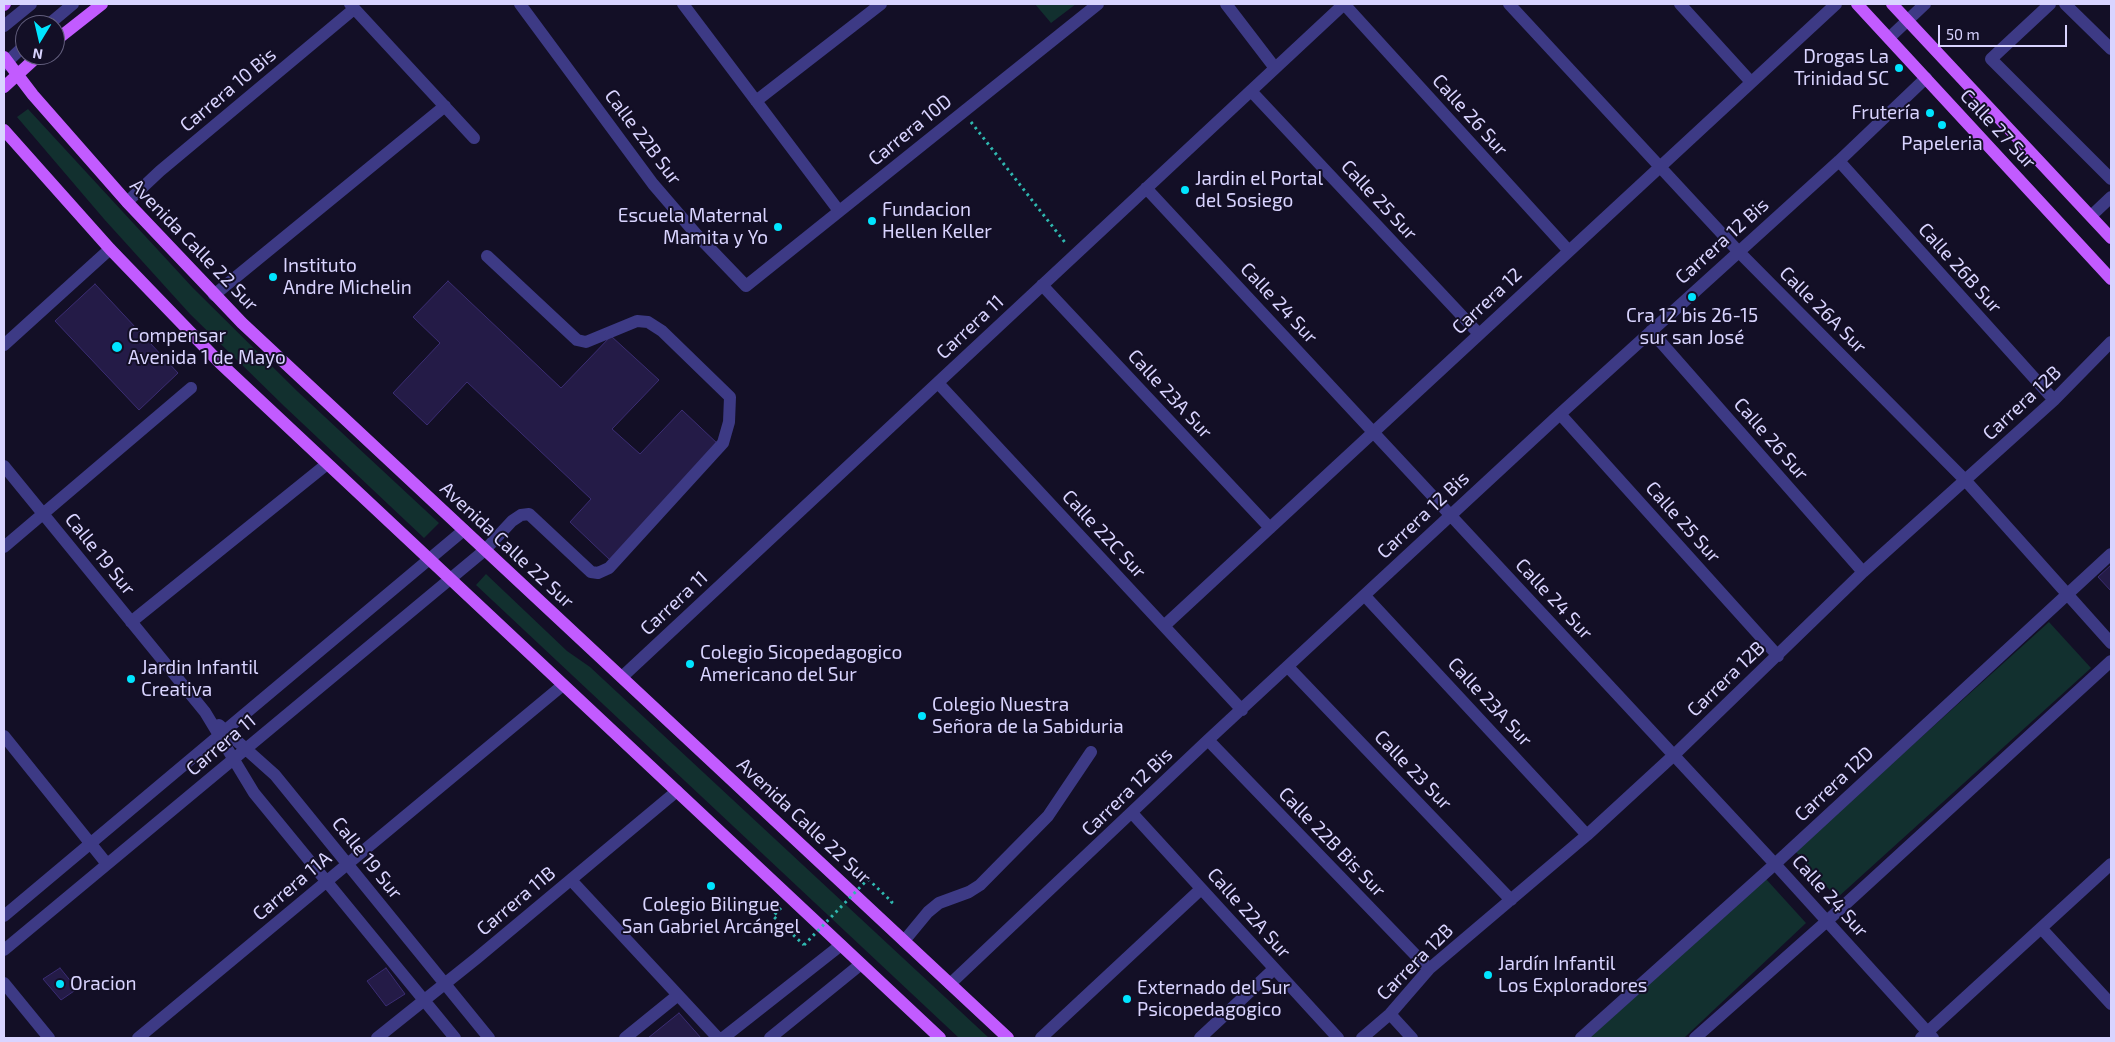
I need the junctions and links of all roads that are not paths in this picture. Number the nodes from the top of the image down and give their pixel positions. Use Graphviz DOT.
graph roads {
  1 [pos="30,4"];
  2 [pos="73,4"];
  3 [pos="102,4"];
  4 [pos="520,4"];
  5 [pos="683,4"];
  6 [pos="880,4"];
  7 [pos="1098,4"];
  8 [pos="1226,4"];
  9 [pos="1344,4"];
  10 [pos="1508,4"];
  11 [pos="1680,4"];
  12 [pos="1836,4"];
  13 [pos="1857,4"];
  14 [pos="1892,4"];
  15 [pos="1925,4"];
  16 [pos="2050,4"];
  17 [pos="2065,4"];
  18 [pos="352,6"];
  19 [pos="60,15"];
  20 [pos="1907,20"];
  21 [pos="4,26"];
  22 [pos="65,33"];
  23 [pos="1888,38"];
  24 [pos="2111,49"];
  25 [pos="15,53"];
  26 [pos="5,61"];
  27 [pos="28,65"];
  28 [pos="1275,68"];
  29 [pos="17,75"];
  30 [pos="1926,78"];
  31 [pos="1751,82"];
  32 [pos="4,87"];
  33 [pos="1251,91"];
  34 [pos="756,101"];
  35 [pos="445,106"];
  36 [pos="4,130"];
  37 [pos="474,138"];
  38 [pos="1838,162"];
  39 [pos="1660,167"];
  40 [pos="2111,180"];
  41 [pos="1146,188"];
  42 [pos="2111,197"];
  43 [pos="127,202"];
  44 [pos="839,211"];
  45 [pos="2091,216"];
  46 [pos="2111,238"];
  47 [pos="110,249"];
  48 [pos="1568,251"];
  49 [pos="1738,251"];
  50 [pos="488,256"];
  51 [pos="2111,279"];
  52 [pos="1042,285"];
  53 [pos="746,286"];
  54 [pos="214,295"];
  55 [pos="1651,331"];
  56 [pos="1479,334"];
  57 [pos="2111,342"];
  58 [pos="4,344"];
  59 [pos="938,383"];
  60 [pos="191,388"];
  61 [pos="2054,400"];
  62 [pos="1560,414"];
  63 [pos="1373,432"];
  64 [pos="327,464"];
  65 [pos="4,466"];
  66 [pos="1966,481"];
  67 [pos="43,514"];
  68 [pos="1450,515"];
  69 [pos="1270,528"];
  70 [pos="464,530"];
  71 [pos="4,547"];
  72 [pos="485,550"];
  73 [pos="2111,554"];
  74 [pos="429,559"];
  75 [pos="1863,572"];
  76 [pos="450,579"];
  77 [pos="1364,596"];
  78 [pos="2068,596"];
  79 [pos="132,622"];
  80 [pos="1164,626"];
  81 [pos="2111,644"];
  82 [pos="1778,656"];
  83 [pos="2111,661"];
  84 [pos="1288,666"];
  85 [pos="622,677"];
  86 [pos="563,685"];
  87 [pos="1242,710"];
  88 [pos="222,733"];
  89 [pos="4,736"];
  90 [pos="1208,740"];
  91 [pos="246,749"];
  92 [pos="1091,752"];
  93 [pos="1674,756"];
  94 [pos="234,758"];
  95 [pos="677,791"];
  96 [pos="1132,813"];
  97 [pos="1587,835"];
  98 [pos="90,843"];
  99 [pos="107,864"];
  100 [pos="347,864"];
  101 [pos="1775,864"];
  102 [pos="2111,864"];
  103 [pos="571,880"];
  104 [pos="326,882"];
  105 [pos="1201,889"];
  106 [pos="1511,900"];
  107 [pos="4,916"];
  108 [pos="1827,921"];
  109 [pos="2041,928"];
  110 [pos="904,941"];
  111 [pos="841,945"];
  112 [pos="4,950"];
  113 [pos="861,964"];
  114 [pos="1274,969"];
  115 [pos="1429,969"];
  116 [pos="4,983"];
  117 [pos="445,984"];
  118 [pos="950,984"];
  119 [pos="678,995"];
  120 [pos="424,1000"];
  121 [pos="2111,1004"];
  122 [pos="1390,1014"];
  123 [pos="1927,1036"];
  124 [pos="49,1038"];
  125 [pos="138,1038"];
  126 [pos="377,1038"];
  127 [pos="455,1038"];
  128 [pos="489,1038"];
  129 [pos="625,1038"];
  130 [pos="718,1038"];
  131 [pos="723,1038"];
  132 [pos="770,1038"];
  133 [pos="940,1038"];
  134 [pos="1008,1038"];
  135 [pos="1042,1038"];
  136 [pos="1200,1038"];
  137 [pos="1338,1038"];
  138 [pos="1362,1038"];
  139 [pos="1412,1038"];
  140 [pos="1581,1038"];
  141 [pos="1695,1038"];
  1 -- 21 [label="street"];
  2 -- 19 [label="street"];
  3 -- 22 [label="main road"];
  4 -- 53 [label="street, Calle 22B Sur"];
  5 -- 34 [label="street"];
  6 -- 34 [label="street"];
  7 -- 44 [label="street, Carrera 10D"];
  8 -- 28 [label="street"];
  9 -- 28 [label="street, Carrera 11"];
  9 -- 48 [label="street, Calle 26 Sur"];
  10 -- 39 [label="street, Calle 26A Sur"];
  11 -- 31 [label="street"];
  12 -- 31 [label="street, Carrera 12"];
  13 -- 23 [label="main road, Calle 27 Sur"];
  14 -- 20 [label="main road, Calle 27 Sur"];
  15 -- 20 [label="street"];
  16 -- 40 [label="street"];
  17 -- 24 [label="street"];
  18 -- 35 [label="street"];
  18 -- 43 [label="street, Carrera 10 Bis"];
  20 -- 23 [label="street"];
  20 -- 45 [label="main road, Calle 27 Sur"];
  23 -- 30 [label="main road, Calle 27 Sur"];
  25 -- 26 [label="street"];
  26 -- 29 [label="main road, Avenida Calle 22 Sur"];
  27 -- 29 [label="main road"];
  28 -- 33 [label="street, Carrera 11"];
  29 -- 32 [label="main road"];
  29 -- 43 [label="main road, Avenida Calle 22 Sur"];
  30 -- 38 [label="street, Carrera 12 Bis"];
  30 -- 51 [label="main road, Calle 27 Sur"];
  31 -- 39 [label="street, Carrera 12"];
  33 -- 41 [label="street, Carrera 11"];
  33 -- 56 [label="street, Calle 25 Sur"];
  34 -- 44 [label="street"];
  35 -- 37 [label="street"];
  35 -- 54 [label="street"];
  36 -- 47 [label="main road"];
  38 -- 49 [label="street, Carrera 12 Bis"];
  38 -- 61 [label="street, Calle 26B Sur"];
  39 -- 48 [label="street, Carrera 12"];
  39 -- 49 [label="street, Calle 26A Sur"];
  41 -- 52 [label="street, Carrera 11"];
  41 -- 63 [label="street, Calle 24 Sur"];
  42 -- 45 [label="street"];
  43 -- 54 [label="main road, Avenida Calle 22 Sur"];
  44 -- 53 [label="street, Carrera 10D"];
  45 -- 46 [label="main road, Calle 27 Sur"];
  47 -- 58 [label="street"];
  47 -- 64 [label="main road"];
  48 -- 56 [label="street, Carrera 12"];
  49 -- 55 [label="street, Carrera 12 Bis"];
  49 -- 66 [label="street, Calle 26A Sur"];
  50 -- 72 [label="street, Carrera 11"];
  52 -- 59 [label="street, Carrera 11"];
  52 -- 69 [label="street, Calle 23A Sur"];
  54 -- 70 [label="main road, Avenida Calle 22 Sur"];
  55 -- 62 [label="street, Carrera 12 Bis"];
  55 -- 75 [label="street, Calle 26 Sur"];
  56 -- 63 [label="street, Carrera 12"];
  57 -- 61 [label="street, Carrera 12B"];
  59 -- 80 [label="street, Calle 22C Sur"];
  59 -- 85 [label="street, Carrera 11"];
  60 -- 67 [label="street"];
  61 -- 66 [label="street, Carrera 12B"];
  62 -- 68 [label="street, Carrera 12 Bis"];
  62 -- 82 [label="street, Calle 25 Sur"];
  63 -- 68 [label="street, Calle 24 Sur"];
  63 -- 69 [label="street, Carrera 12"];
  64 -- 74 [label="main road"];
  64 -- 79 [label="street"];
  65 -- 67 [label="street, Calle 19 Sur"];
  66 -- 75 [label="street, Carrera 12B"];
  66 -- 78 [label="street, Calle 26A Sur"];
  67 -- 71 [label="street"];
  67 -- 79 [label="street, Calle 19 Sur"];
  68 -- 77 [label="street, Carrera 12 Bis"];
  68 -- 93 [label="street, Calle 24 Sur"];
  69 -- 80 [label="street, Carrera 12"];
  70 -- 72 [label="main road, Avenida Calle 22 Sur"];
  70 -- 74 [label="street, Carrera 11"];
  72 -- 76 [label="street, Carrera 11"];
  72 -- 85 [label="main road, Avenida Calle 22 Sur"];
  73 -- 78 [label="street, Carrera 12D"];
  74 -- 76 [label="main road"];
  74 -- 88 [label="street, Carrera 11"];
  75 -- 82 [label="street, Carrera 12B"];
  76 -- 86 [label="main road"];
  76 -- 91 [label="street, Carrera 11"];
  77 -- 84 [label="street, Carrera 12 Bis"];
  77 -- 97 [label="street, Calle 23A Sur"];
  78 -- 81 [label="street, Calle 26A Sur"];
  78 -- 101 [label="street, Carrera 12D"];
  79 -- 88 [label="street, Calle 19 Sur"];
  80 -- 87 [label="street, Calle 22C Sur"];
  82 -- 93 [label="street, Carrera 12B"];
  83 -- 108 [label="street"];
  84 -- 87 [label="street, Carrera 12 Bis"];
  84 -- 106 [label="street, Calle 23 Sur"];
  85 -- 110 [label="main road, Avenida Calle 22 Sur"];
  86 -- 95 [label="main road"];
  86 -- 100 [label="street, Carrera 11A"];
  87 -- 90 [label="street, Carrera 12 Bis"];
  88 -- 91 [label="street, Calle 19 Sur"];
  88 -- 94 [label="street, Calle 19 Sur"];
  88 -- 98 [label="street, Carrera 11"];
  89 -- 98 [label="street"];
  90 -- 96 [label="street, Carrera 12 Bis"];
  90 -- 115 [label="street, Calle 22B Bis Sur"];
  91 -- 94 [label="street, Carrera 11"];
  91 -- 100 [label="street, Calle 19 Sur"];
  92 -- 110 [label="street"];
  93 -- 97 [label="street, Carrera 12B"];
  93 -- 101 [label="street, Calle 24 Sur"];
  94 -- 99 [label="street, Carrera 11"];
  94 -- 104 [label="street, Calle 19 Sur"];
  95 -- 103 [label="street, Carrera 11B"];
  95 -- 111 [label="main road"];
  96 -- 105 [label="street, Calle 22A Sur"];
  96 -- 118 [label="street, Carrera 12 Bis"];
  97 -- 106 [label="street, Carrera 12B"];
  98 -- 99 [label="street"];
  98 -- 107 [label="street, Carrera 11"];
  99 -- 112 [label="street, Carrera 11"];
  100 -- 104 [label="street, Carrera 11A"];
  100 -- 117 [label="street, Calle 19 Sur"];
  101 -- 108 [label="street, Calle 24 Sur"];
  101 -- 140 [label="street, Carrera 12D"];
  102 -- 109 [label="street"];
  103 -- 117 [label="street, Carrera 11B"];
  103 -- 119 [label="street"];
  104 -- 120 [label="street, Calle 19 Sur"];
  104 -- 125 [label="street, Carrera 11A"];
  105 -- 114 [label="street, Calle 22A Sur"];
  105 -- 135 [label="street"];
  106 -- 115 [label="street, Carrera 12B"];
  108 -- 123 [label="street, Calle 24 Sur"];
  108 -- 141 [label="street"];
  109 -- 121 [label="street"];
  109 -- 123 [label="street"];
  110 -- 118 [label="main road, Avenida Calle 22 Sur"];
  111 -- 113 [label="main road"];
  111 -- 131 [label="street"];
  113 -- 132 [label="street"];
  113 -- 133 [label="main road"];
  114 -- 136 [label="street"];
  114 -- 137 [label="street, Calle 22A Sur"];
  115 -- 122 [label="street, Carrera 12B"];
  116 -- 124 [label="street"];
  117 -- 120 [label="street, Carrera 11B"];
  117 -- 128 [label="street, Calle 19 Sur"];
  118 -- 134 [label="main road, Avenida Calle 22 Sur"];
  119 -- 129 [label="street"];
  119 -- 130 [label="street"];
  120 -- 126 [label="street, Carrera 11B"];
  120 -- 127 [label="street, Calle 19 Sur"];
  122 -- 138 [label="street, Carrera 12B"];
  122 -- 139 [label="street"];
}
